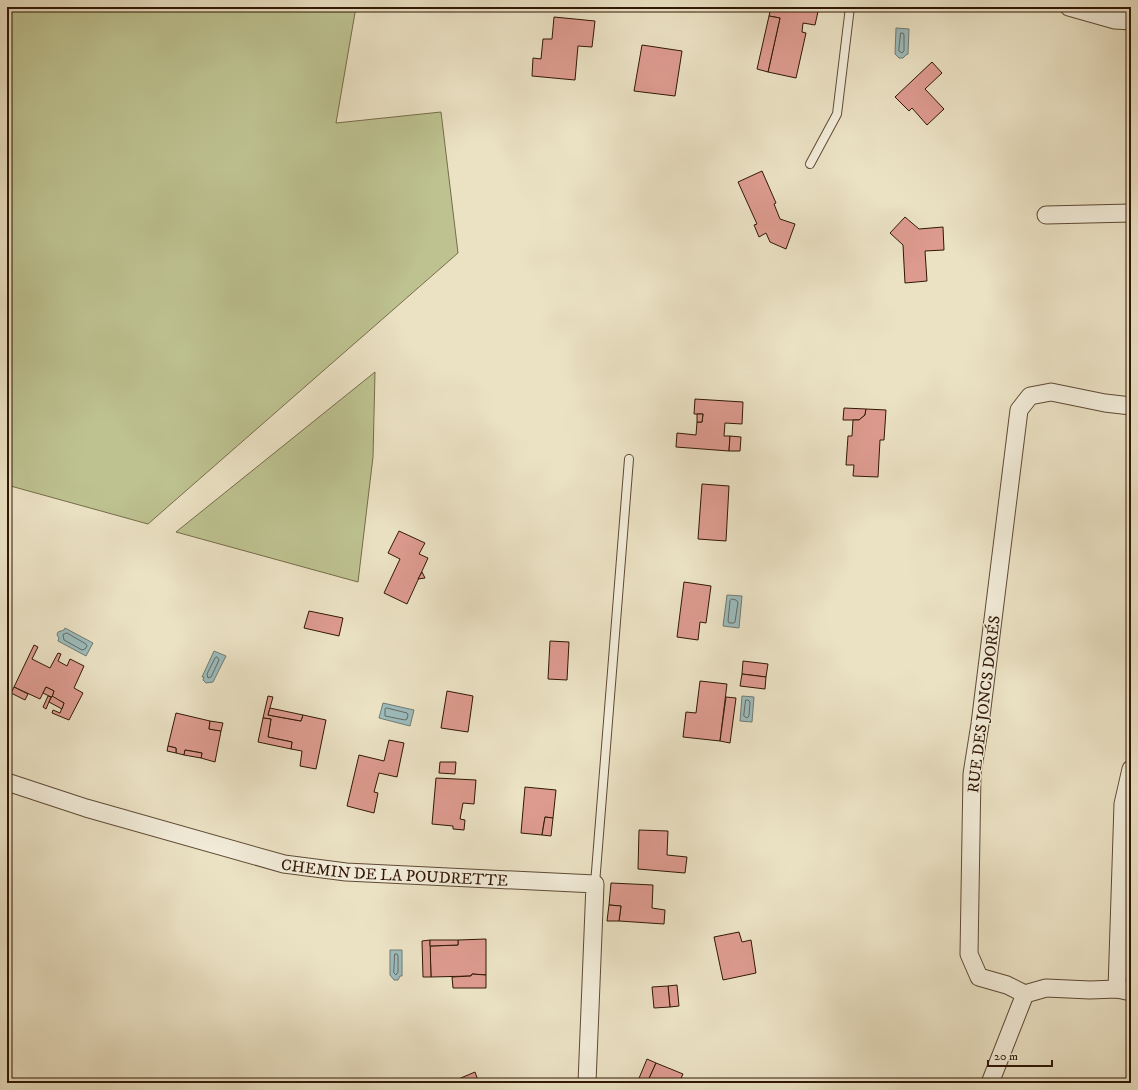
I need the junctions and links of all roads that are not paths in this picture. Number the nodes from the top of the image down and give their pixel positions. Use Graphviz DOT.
graph roads {
  1 [pos="850,7"];
  2 [pos="1069,7"];
  3 [pos="1131,20"];
  4 [pos="810,164"];
  5 [pos="1131,213"];
  6 [pos="1046,215"];
  7 [pos="1131,406"];
  8 [pos="629,459"];
  9 [pos="1131,769"];
  10 [pos="7,782"];
  11 [pos="595,884"];
  12 [pos="1124,990"];
  13 [pos="1025,994"];
  14 [pos="587,1083"];
  15 [pos="990,1083"];
  1 -- 4 [label="lane"];
  2 -- 3 [label="street"];
  5 -- 6 [label="street"];
  7 -- 13 [label="street, RUE DES JONCS DORÉS"];
  8 -- 11 [label="lane"];
  9 -- 12 [label="street"];
  10 -- 11 [label="street, CHEMIN DE LA POUDRETTE"];
  11 -- 14 [label="street"];
  12 -- 13 [label="street"];
  13 -- 15 [label="street"];
}
